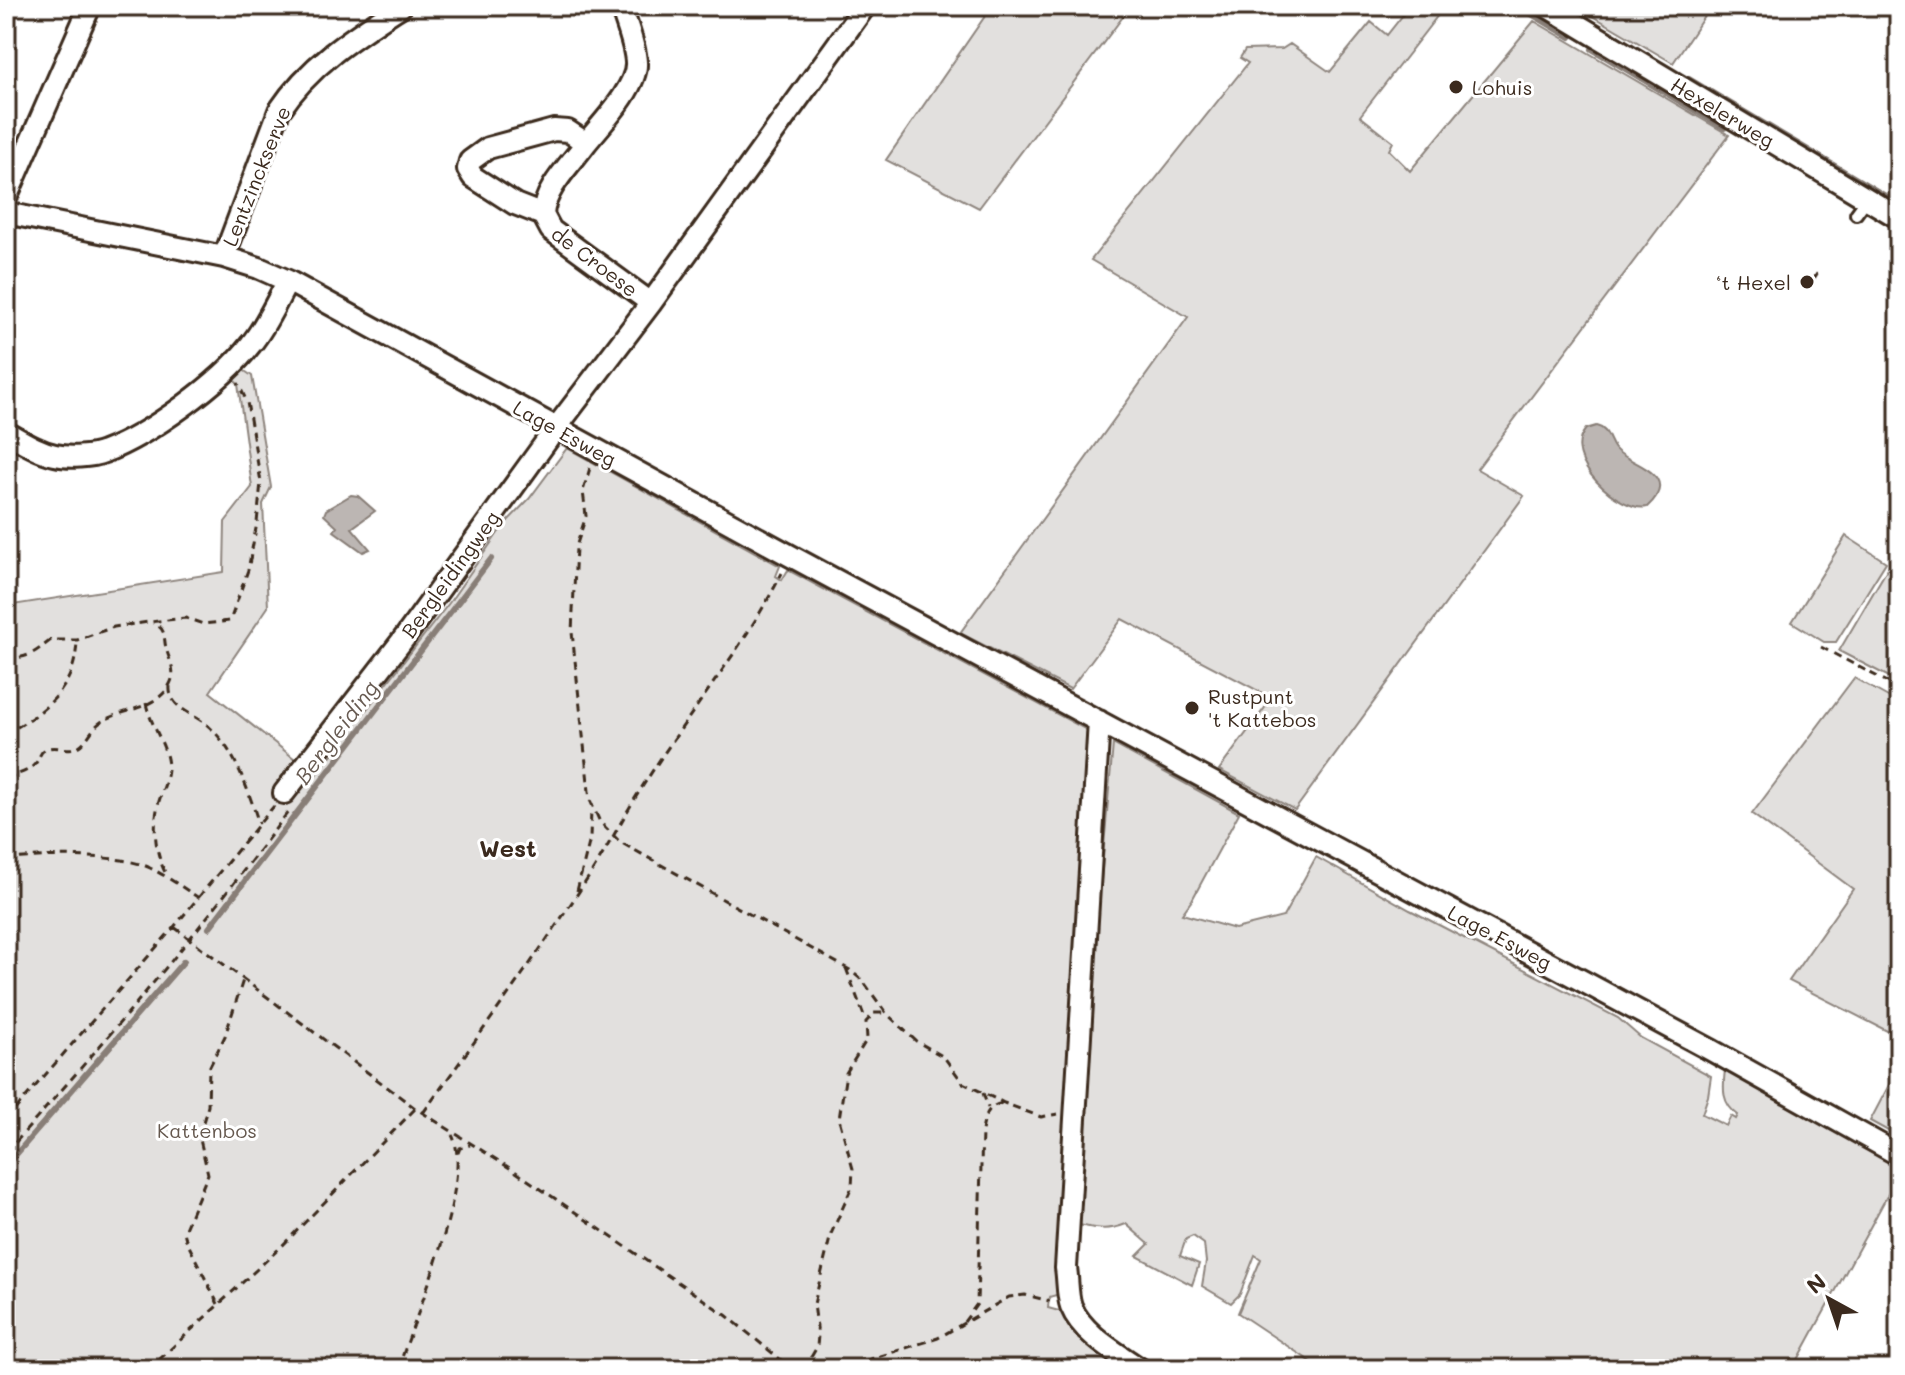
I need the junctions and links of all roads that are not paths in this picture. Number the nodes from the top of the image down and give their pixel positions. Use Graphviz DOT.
graph roads {
  1 [pos="401,6"];
  2 [pos="621,6"];
  3 [pos="865,6"];
  4 [pos="1546,6"];
  5 [pos="85,7"];
  6 [pos="586,143"];
  7 [pos="6,198"];
  8 [pos="6,213"];
  9 [pos="543,215"];
  10 [pos="1899,218"];
  11 [pos="224,257"];
  12 [pos="288,281"];
  13 [pos="651,303"];
  14 [pos="556,428"];
  15 [pos="6,432"];
  16 [pos="1099,721"];
  17 [pos="284,793"];
  18 [pos="1899,1155"];
  19 [pos="1140,1369"];
  1 -- 11 [label="street, Lentzinckserve"];
  2 -- 6 [label="street, de Croese"];
  3 -- 13 [label="street, Bergleidingweg"];
  4 -- 10 [label="street, Hexelerweg"];
  5 -- 7 [label="street"];
  6 -- 9 [label="street, de Croese"];
  6 -- 9 [label="street, de Croese"];
  8 -- 11 [label="street, Lage Esweg"];
  9 -- 13 [label="street, de Croese"];
  11 -- 12 [label="street, Lage Esweg"];
  12 -- 14 [label="street, Lage Esweg"];
  12 -- 15 [label="street"];
  13 -- 14 [label="street, Bergleidingweg"];
  14 -- 16 [label="street, Lage Esweg"];
  14 -- 17 [label="street, Bergleidingweg"];
  16 -- 18 [label="street, Lage Esweg"];
  16 -- 19 [label="street"];
}
